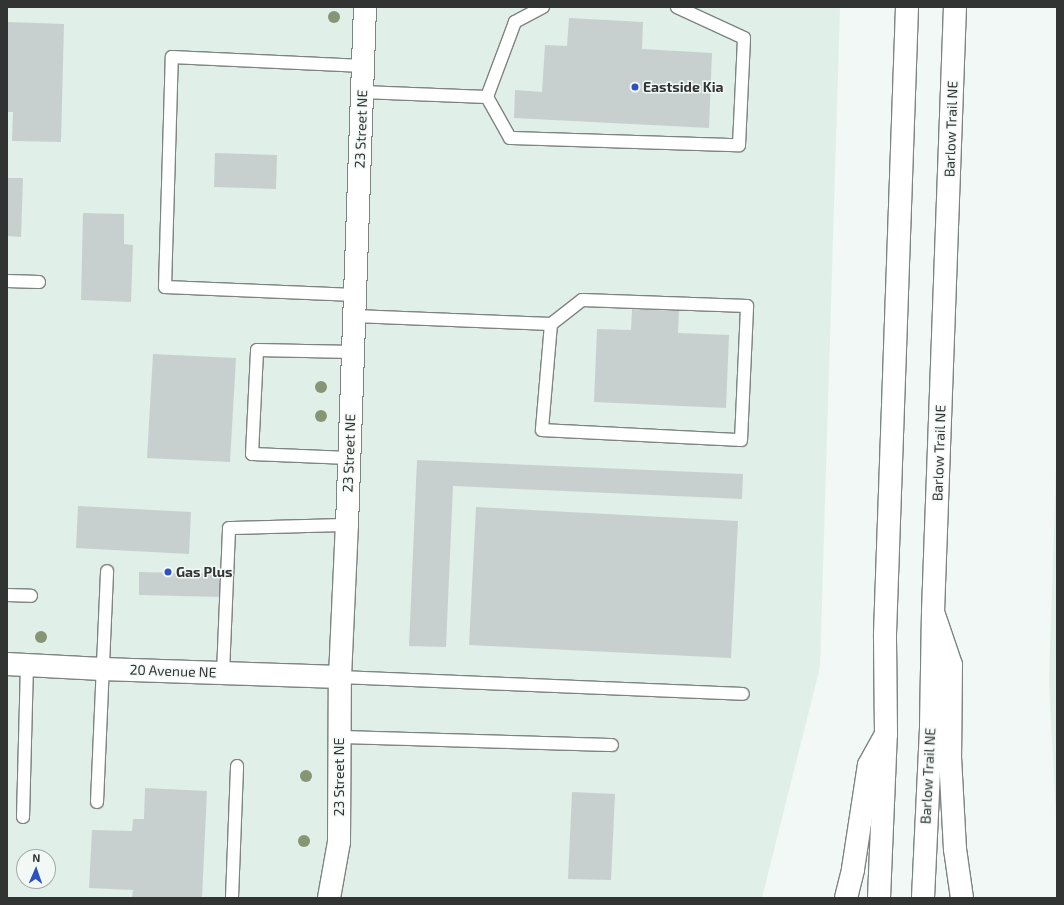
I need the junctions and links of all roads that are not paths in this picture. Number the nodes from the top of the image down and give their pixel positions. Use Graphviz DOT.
graph roads {
  1 [pos="365,7"];
  2 [pos="543,7"];
  3 [pos="677,7"];
  4 [pos="907,7"];
  5 [pos="955,7"];
  6 [pos="363,66"];
  7 [pos="362,92"];
  8 [pos="487,97"];
  9 [pos="7,281"];
  10 [pos="39,282"];
  11 [pos="355,295"];
  12 [pos="354,316"];
  13 [pos="551,324"];
  14 [pos="353,352"];
  15 [pos="349,458"];
  16 [pos="347,525"];
  17 [pos="107,571"];
  18 [pos="7,595"];
  19 [pos="31,596"];
  20 [pos="933,612"];
  21 [pos="17,664"];
  22 [pos="102,669"];
  23 [pos="224,673"];
  24 [pos="340,676"];
  25 [pos="743,694"];
  26 [pos="886,734"];
  27 [pos="340,737"];
  28 [pos="612,745"];
  29 [pos="237,766"];
  30 [pos="97,802"];
  31 [pos="23,817"];
  32 [pos="232,898"];
  33 [pos="329,898"];
  34 [pos="846,898"];
  35 [pos="879,898"];
  36 [pos="922,898"];
  37 [pos="962,898"];
  1 -- 6 [label="main road, 23 Street NE"];
  2 -- 8 [label="lane"];
  3 -- 8 [label="lane"];
  4 -- 26 [label="main road"];
  5 -- 20 [label="main road, Barlow Trail NE"];
  6 -- 7 [label="main road, 23 Street NE"];
  6 -- 11 [label="lane"];
  7 -- 8 [label="lane"];
  7 -- 11 [label="main road, 23 Street NE"];
  9 -- 10 [label="lane"];
  11 -- 12 [label="main road, 23 Street NE"];
  12 -- 13 [label="lane"];
  12 -- 14 [label="main road, 23 Street NE"];
  13 -- 13 [label="lane"];
  14 -- 15 [label="main road, 23 Street NE"];
  14 -- 15 [label="lane"];
  15 -- 16 [label="main road, 23 Street NE"];
  16 -- 23 [label="lane"];
  16 -- 24 [label="main road, 23 Street NE"];
  17 -- 22 [label="lane"];
  18 -- 19 [label="lane"];
  20 -- 36 [label="main road, Barlow Trail NE"];
  20 -- 37 [label="main road"];
  21 -- 22 [label="main road, 20 Avenue NE"];
  21 -- 31 [label="lane"];
  22 -- 23 [label="main road, 20 Avenue NE"];
  22 -- 30 [label="lane"];
  23 -- 24 [label="main road, 20 Avenue NE"];
  24 -- 25 [label="lane"];
  24 -- 27 [label="main road, 23 Street NE"];
  26 -- 34 [label="main road"];
  26 -- 35 [label="main road"];
  27 -- 28 [label="lane"];
  27 -- 33 [label="main road, 23 Street NE"];
  29 -- 32 [label="lane"];
}
